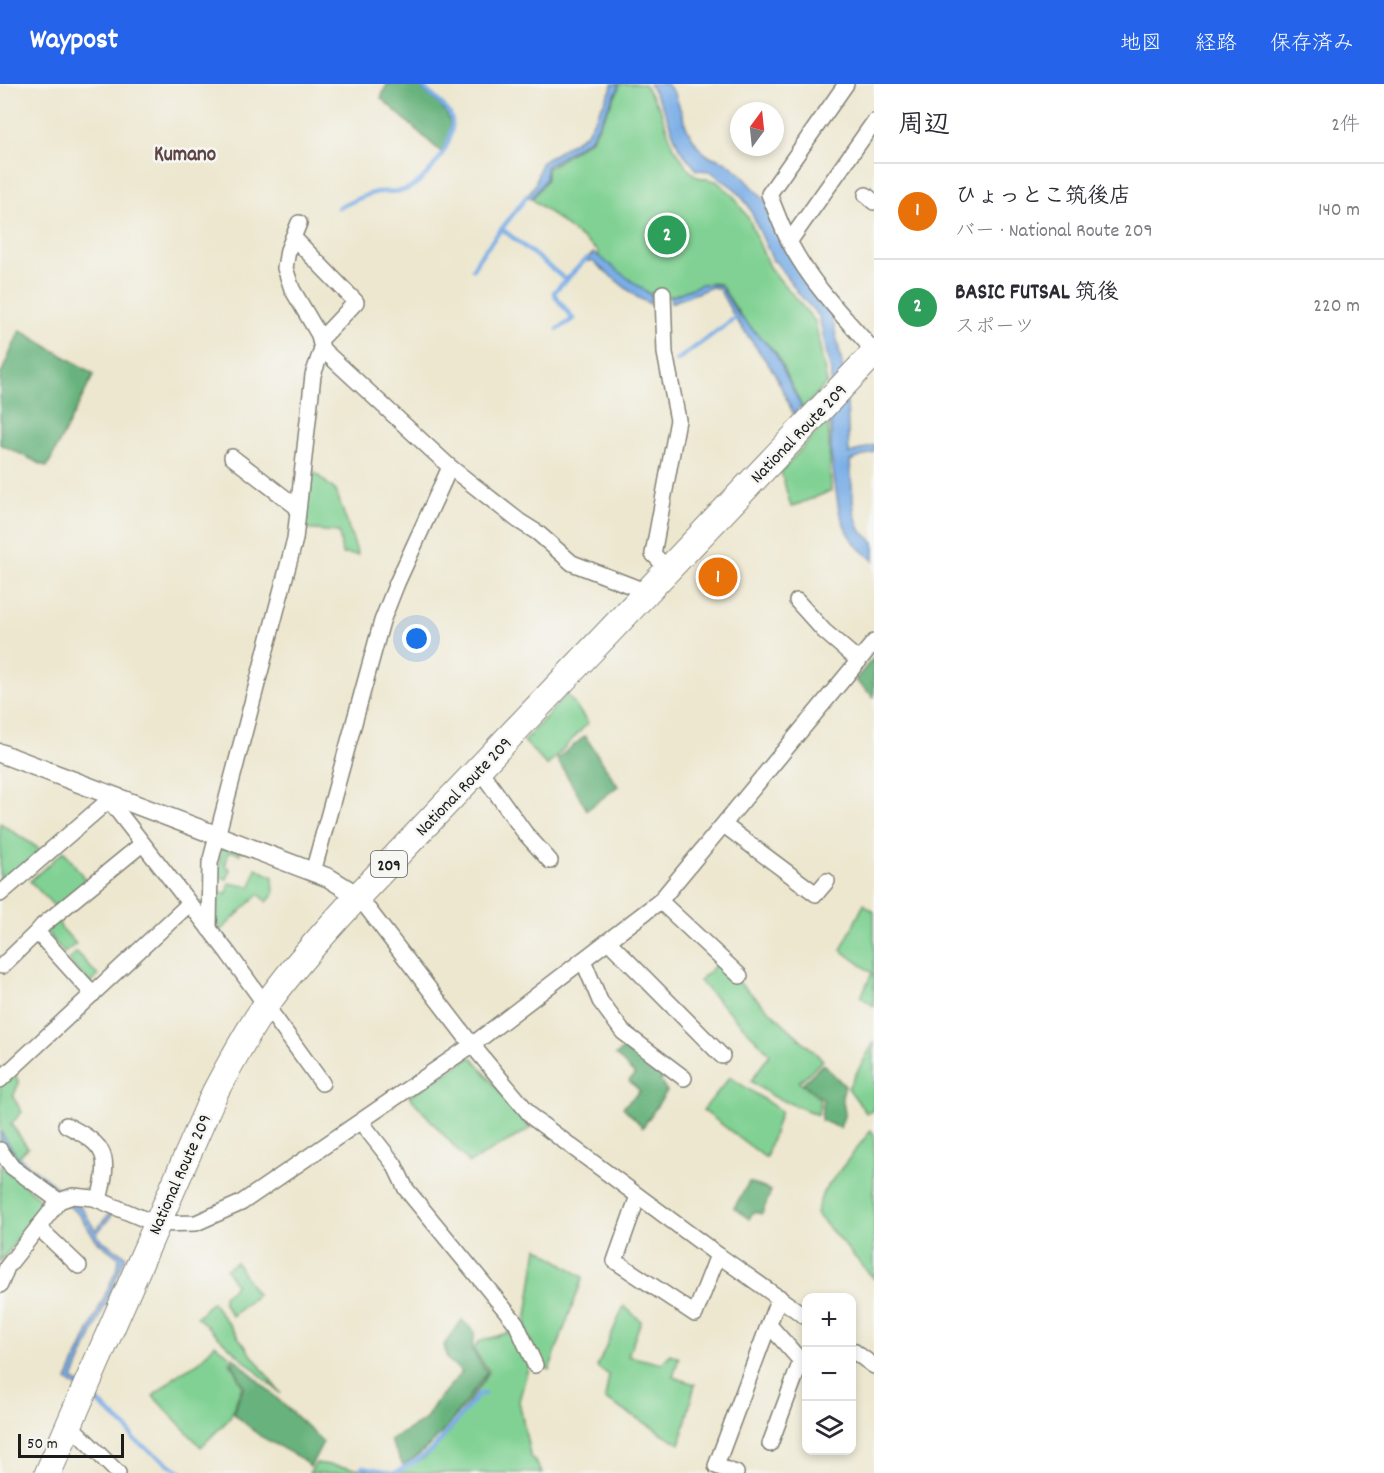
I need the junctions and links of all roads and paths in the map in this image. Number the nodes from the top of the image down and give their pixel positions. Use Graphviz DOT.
graph roads {
  1 [pos="846,84"];
  2 [pos="874,122"];
  3 [pos="789,242"];
  4 [pos="663,293"];
  5 [pos="321,345"];
  6 [pos="873,355"];
  7 [pos="232,457"];
  8 [pos="450,467"];
  9 [pos="298,508"];
  10 [pos="668,570"];
  11 [pos="647,592"];
  12 [pos="797,601"];
  13 [pos="874,642"];
  14 [pos="859,661"];
  15 [pos="0,753"];
  16 [pos="480,769"];
  17 [pos="108,797"];
  18 [pos="724,825"];
  19 [pos="217,836"];
  20 [pos="142,844"];
  21 [pos="550,861"];
  22 [pos="313,872"];
  23 [pos="827,881"];
  24 [pos="0,894"];
  25 [pos="358,896"];
  26 [pos="660,901"];
  27 [pos="189,904"];
  28 [pos="209,929"];
  29 [pos="38,932"];
  30 [pos="608,941"];
  31 [pos="583,960"];
  32 [pos="2,966"];
  33 [pos="740,976"];
  34 [pos="93,994"];
  35 [pos="266,1006"];
  36 [pos="472,1045"];
  37 [pos="722,1056"];
  38 [pos="684,1078"];
  39 [pos="0,1080"];
  40 [pos="322,1083"];
  41 [pos="361,1122"];
  42 [pos="66,1125"];
  43 [pos="0,1150"];
  44 [pos="638,1196"];
  45 [pos="99,1200"];
  46 [pos="59,1201"];
  47 [pos="156,1224"];
  48 [pos="38,1227"];
  49 [pos="718,1255"];
  50 [pos="80,1266"];
  51 [pos="0,1285"];
  52 [pos="779,1297"];
  53 [pos="802,1313"];
  54 [pos="769,1325"];
  55 [pos="856,1353"];
  56 [pos="802,1361"];
  57 [pos="535,1365"];
  58 [pos="874,1366"];
  59 [pos="802,1368"];
  60 [pos="69,1424"];
  61 [pos="770,1444"];
  62 [pos="56,1469"];
  63 [pos="118,1473"];
  64 [pos="736,1473"];
  1 -- 3 [label="street"];
  2 -- 3 [label="street"];
  3 -- 6 [label="street"];
  4 -- 10 [label="street"];
  5 -- 5 [label="street"];
  5 -- 8 [label="street"];
  5 -- 9 [label="street"];
  6 -- 10 [label="highway, National Route 209 / 209"];
  7 -- 9 [label="street"];
  8 -- 11 [label="street"];
  8 -- 22 [label="street"];
  9 -- 19 [label="street"];
  10 -- 11 [label="highway, National Route 209 / 209"];
  11 -- 16 [label="highway, National Route 209 / 209"];
  12 -- 14 [label="street"];
  13 -- 14 [label="street"];
  14 -- 18 [label="street"];
  15 -- 17 [label="street"];
  16 -- 21 [label="street"];
  16 -- 25 [label="highway, National Route 209 / 209"];
  17 -- 19 [label="street"];
  17 -- 20 [label="street"];
  17 -- 24 [label="street"];
  18 -- 23 [label="street"];
  18 -- 26 [label="street"];
  19 -- 22 [label="street"];
  19 -- 28 [label="street"];
  20 -- 27 [label="street"];
  20 -- 29 [label="street"];
  22 -- 25 [label="street"];
  25 -- 35 [label="highway, National Route 209 / 209"];
  25 -- 36 [label="street"];
  26 -- 30 [label="street"];
  26 -- 33 [label="street"];
  27 -- 28 [label="street"];
  27 -- 34 [label="street"];
  28 -- 35 [label="street"];
  29 -- 32 [label="street"];
  29 -- 34 [label="street"];
  30 -- 31 [label="street"];
  30 -- 37 [label="street"];
  31 -- 36 [label="street"];
  31 -- 38 [label="street"];
  34 -- 39 [label="street"];
  35 -- 40 [label="street"];
  35 -- 47 [label="highway, National Route 209 / 209"];
  36 -- 41 [label="street"];
  36 -- 44 [label="street"];
  41 -- 47 [label="street"];
  41 -- 57 [label="street"];
  42 -- 45 [label="street"];
  43 -- 46 [label="street"];
  44 -- 49 [label="street"];
  44 -- 49 [label="street"];
  45 -- 46 [label="street"];
  45 -- 47 [label="street"];
  46 -- 48 [label="street"];
  47 -- 60 [label="highway, National Route 209 / 209"];
  48 -- 50 [label="street"];
  48 -- 51 [label="street"];
  49 -- 52 [label="street"];
  52 -- 53 [label="street"];
  52 -- 54 [label="street"];
  54 -- 56 [label="street"];
  54 -- 64 [label="street"];
  55 -- 58 [label="street"];
  59 -- 61 [label="street"];
  60 -- 62 [label="highway, National Route 209 / 209"];
  60 -- 63 [label="street"];
}
